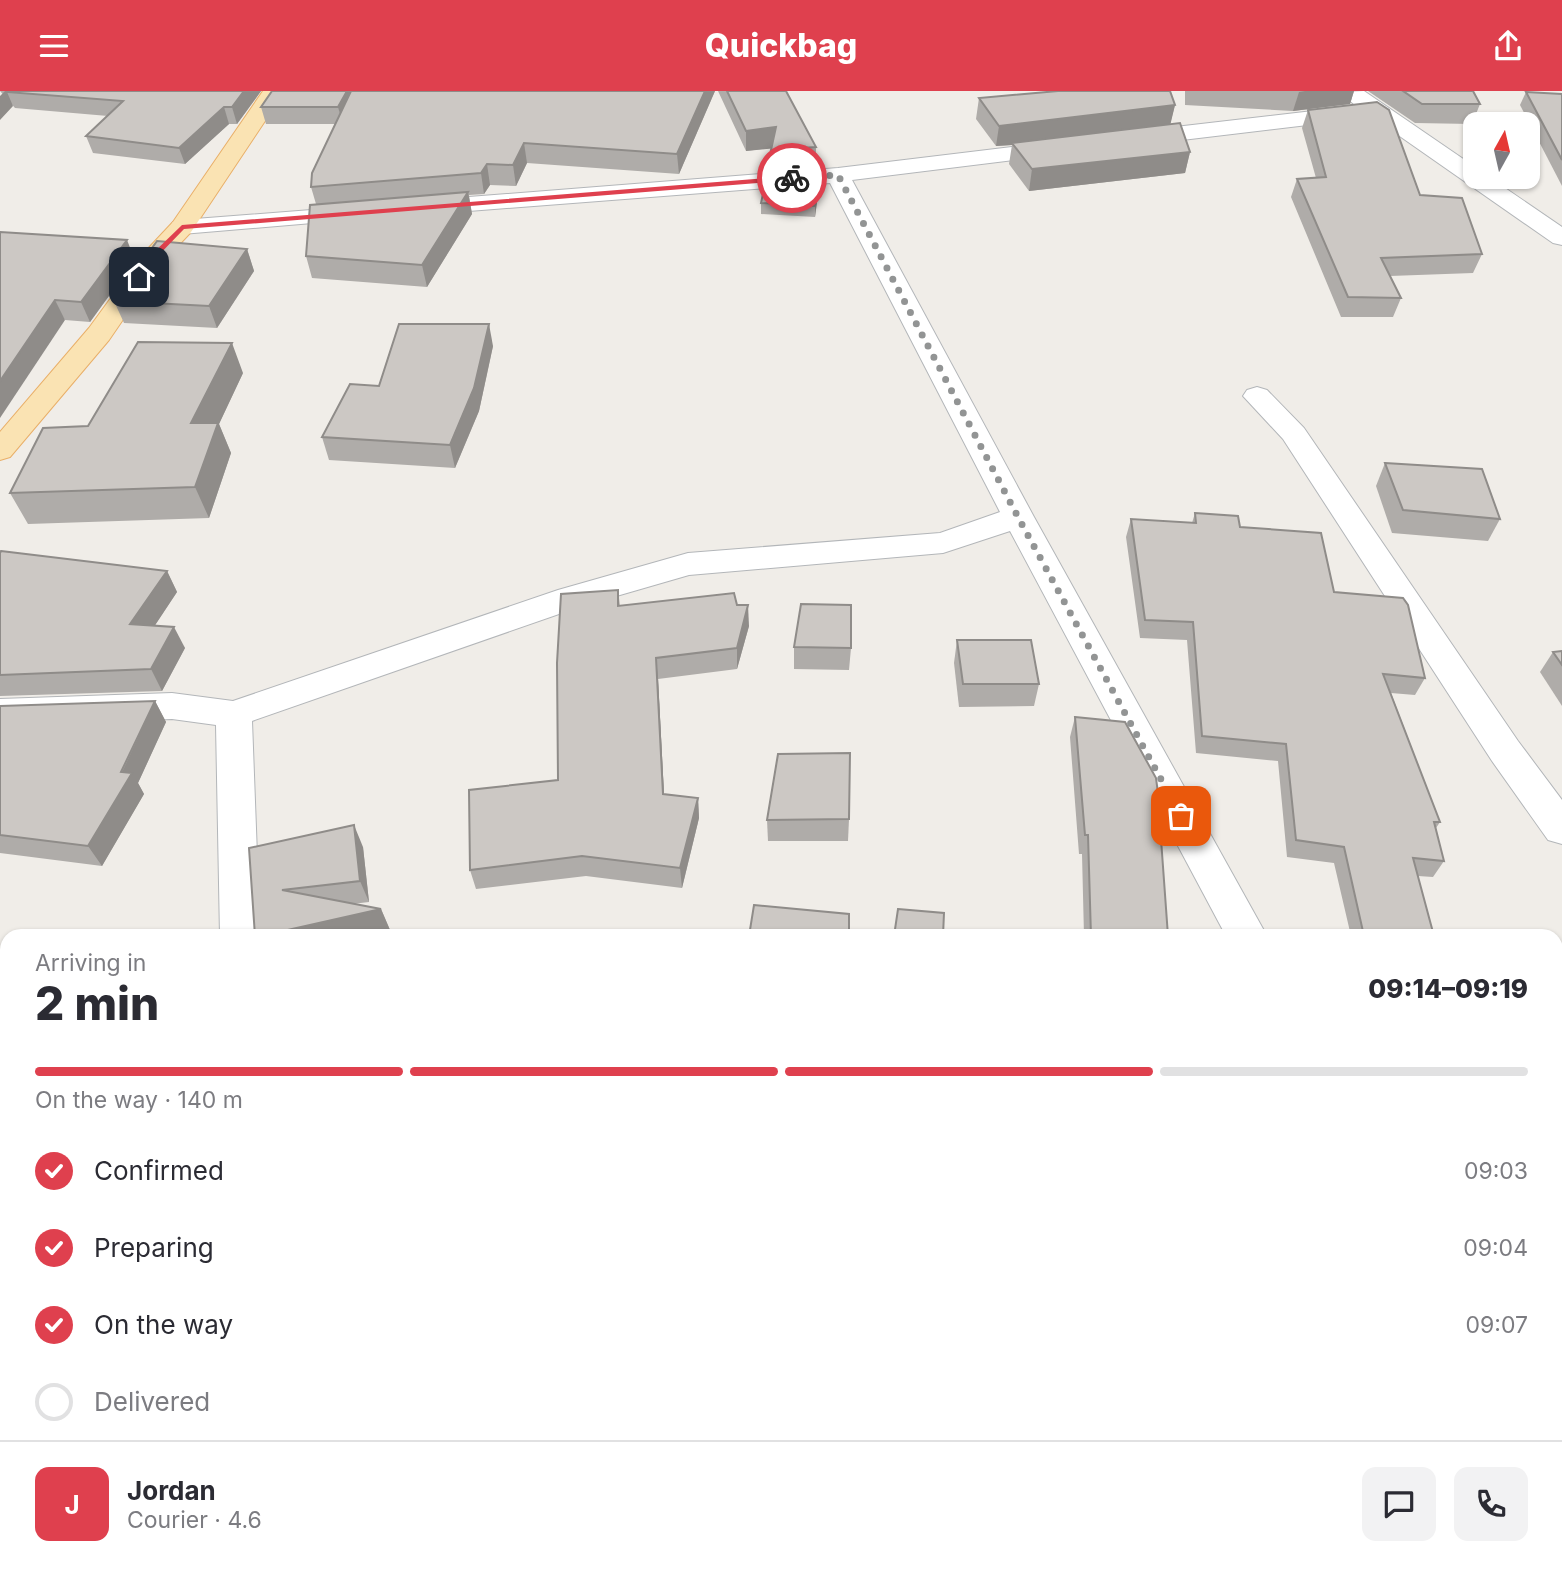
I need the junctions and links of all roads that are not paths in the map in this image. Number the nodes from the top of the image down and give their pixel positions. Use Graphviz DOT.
graph roads {
  1 [pos="274,91"];
  2 [pos="1349,91"];
  3 [pos="1377,110"];
  4 [pos="1114,141"];
  5 [pos="1087,145"];
  6 [pos="838,175"];
  7 [pos="182,227"];
  8 [pos="1562,238"];
  9 [pos="1257,396"];
  10 [pos="0,451"];
  11 [pos="1018,517"];
  12 [pos="0,712"];
  13 [pos="234,714"];
  14 [pos="1562,829"];
  15 [pos="240,929"];
  16 [pos="1243,929"];
  1 -- 7 [label="main road"];
  2 -- 3 [label="street"];
  3 -- 4 [label="street"];
  3 -- 8 [label="street"];
  5 -- 6 [label="street"];
  6 -- 7 [label="street"];
  6 -- 11 [label="street"];
  7 -- 10 [label="main road"];
  9 -- 14 [label="street"];
  11 -- 13 [label="street"];
  11 -- 16 [label="street"];
  12 -- 13 [label="street"];
  13 -- 15 [label="street"];
}
